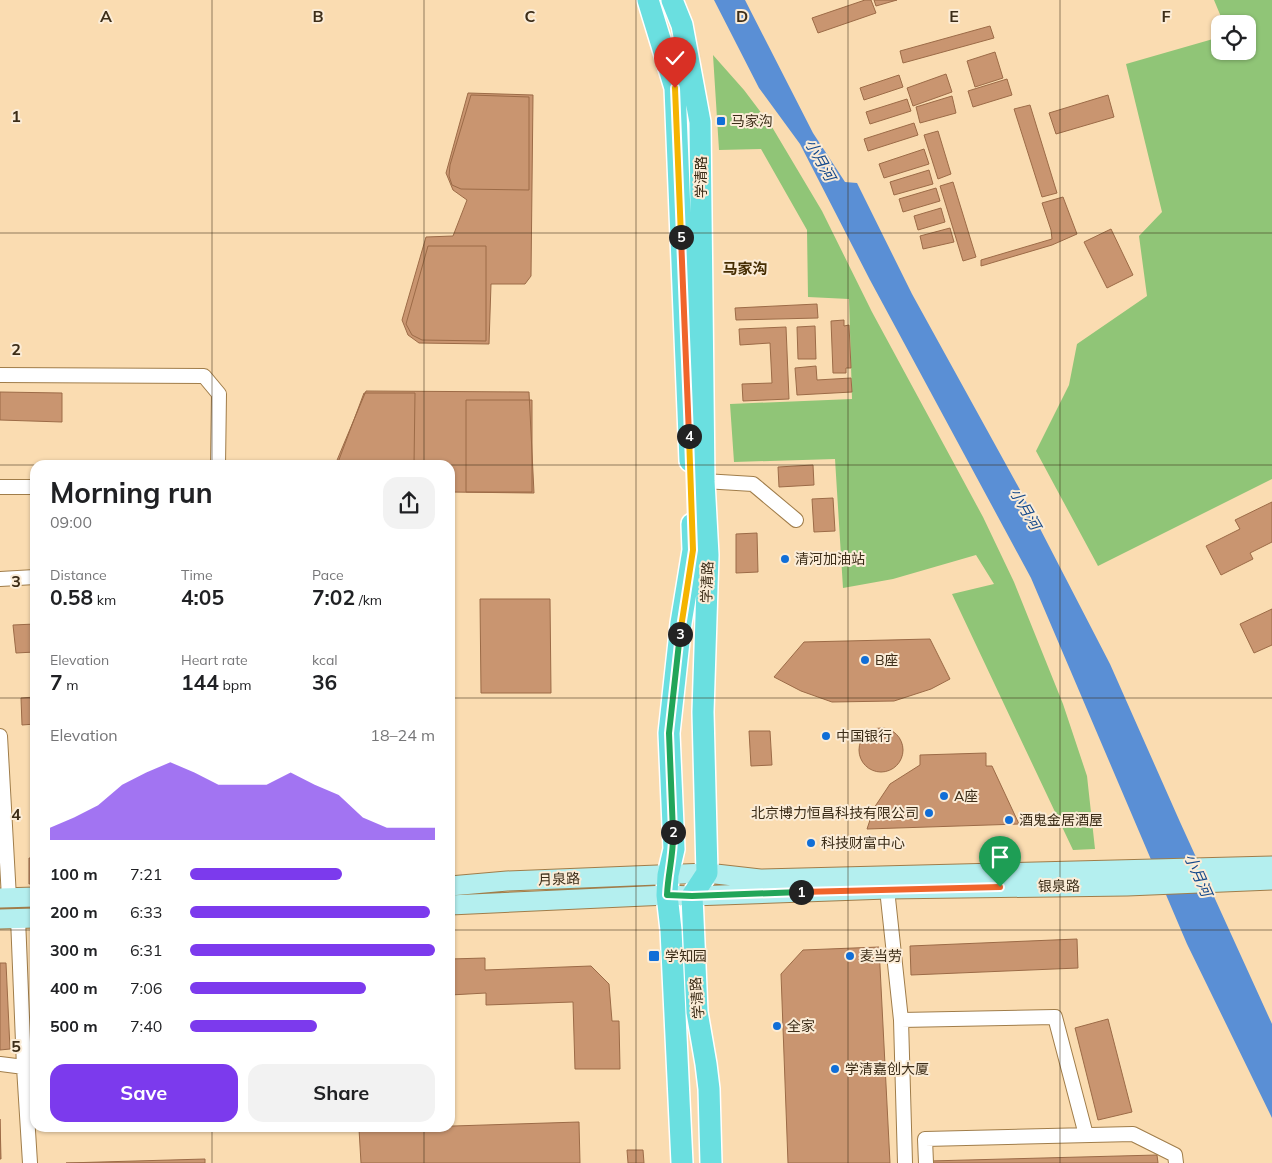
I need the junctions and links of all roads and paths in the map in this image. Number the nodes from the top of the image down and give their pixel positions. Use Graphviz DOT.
graph roads {
  1 [pos="648,0"];
  2 [pos="672,0"];
  3 [pos="0,374"];
  4 [pos="218,460"];
  5 [pos="704,481"];
  6 [pos="0,487"];
  7 [pos="30,487"];
  8 [pos="796,520"];
  9 [pos="30,577"];
  10 [pos="0,579"];
  11 [pos="0,736"];
  12 [pos="1272,866"];
  13 [pos="706,873"];
  14 [pos="1247,874"];
  15 [pos="1124,878"];
  16 [pos="1272,880"];
  17 [pos="667,885"];
  18 [pos="455,886"];
  19 [pos="887,889"];
  20 [pos="692,896"];
  21 [pos="30,897"];
  22 [pos="5,898"];
  23 [pos="455,905"];
  24 [pos="18,918"];
  25 [pos="901,1020"];
  26 [pos="0,1064"];
  27 [pos="24,1067"];
  28 [pos="1086,1135"];
  29 [pos="30,1163"];
  30 [pos="682,1163"];
  31 [pos="710,1163"];
  32 [pos="906,1163"];
  33 [pos="926,1163"];
  34 [pos="1176,1163"];
  1 -- 17 [label="main road, 学清路"];
  2 -- 5 [label="main road, 学清路"];
  3 -- 4 [label="street"];
  5 -- 8 [label="street"];
  5 -- 13 [label="main road, 学清路"];
  6 -- 7 [label="street"];
  9 -- 10 [label="street"];
  11 -- 22 [label="street"];
  12 -- 14 [label="main road, 银泉路"];
  13 -- 15 [label="main road, 银泉路"];
  13 -- 17 [label="main road, 银泉路"];
  13 -- 20 [label="main road"];
  14 -- 15 [label="main road, 银泉路"];
  14 -- 16 [label="main road, 银泉路"];
  15 -- 19 [label="main road, 银泉路"];
  17 -- 18 [label="main road, 月泉路"];
  17 -- 20 [label="main road, 银泉路"];
  17 -- 23 [label="main road, 月泉路"];
  17 -- 30 [label="main road, 学清路"];
  19 -- 20 [label="main road, 银泉路"];
  19 -- 25 [label="street"];
  20 -- 31 [label="main road, 学清路"];
  21 -- 22 [label="main road"];
  24 -- 27 [label="street"];
  25 -- 28 [label="street"];
  25 -- 32 [label="street"];
  26 -- 27 [label="street"];
  27 -- 29 [label="street"];
  28 -- 33 [label="street"];
  28 -- 34 [label="street"];
}
